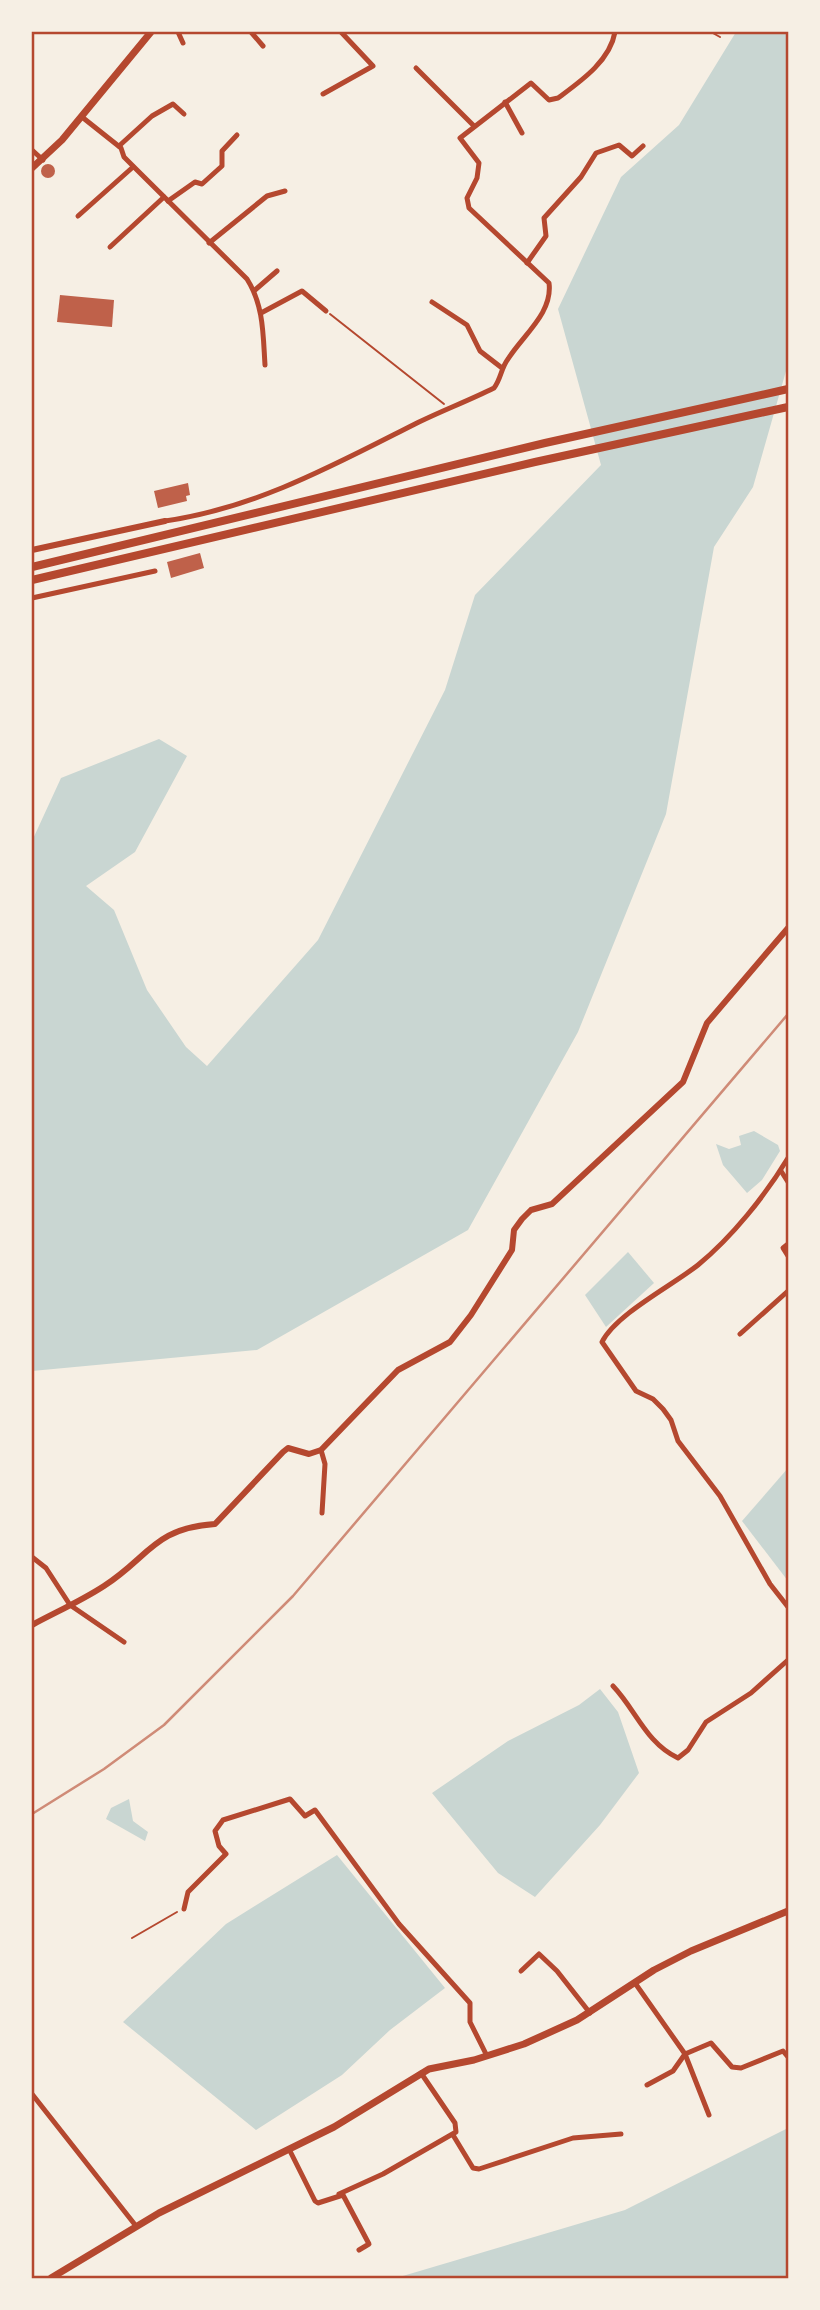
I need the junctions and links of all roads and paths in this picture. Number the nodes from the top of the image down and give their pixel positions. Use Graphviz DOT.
graph roads {
  1 [pos="150,32"];
  2 [pos="178,32"];
  3 [pos="251,32"];
  4 [pos="341,32"];
  5 [pos="615,32"];
  6 [pos="711,32"];
  7 [pos="719,37"];
  8 [pos="183,43"];
  9 [pos="263,46"];
  10 [pos="416,68"];
  11 [pos="323,94"];
  12 [pos="505,102"];
  13 [pos="184,114"];
  14 [pos="82,117"];
  15 [pos="474,126"];
  16 [pos="522,134"];
  17 [pos="237,135"];
  18 [pos="119,146"];
  19 [pos="643,146"];
  20 [pos="32,150"];
  21 [pos="43,160"];
  22 [pos="133,167"];
  23 [pos="32,168"];
  24 [pos="285,191"];
  25 [pos="166,199"];
  26 [pos="78,216"];
  27 [pos="209,243"];
  28 [pos="110,247"];
  29 [pos="527,263"];
  30 [pos="277,271"];
  31 [pos="255,290"];
  32 [pos="432,302"];
  33 [pos="326,311"];
  34 [pos="261,313"];
  35 [pos="265,365"];
  36 [pos="502,368"];
  37 [pos="789,389"];
  38 [pos="789,407"];
  39 [pos="450,409"];
  40 [pos="165,521"];
  41 [pos="32,550"];
  42 [pos="32,566"];
  43 [pos="155,571"];
  44 [pos="32,580"];
  45 [pos="32,598"];
  46 [pos="789,928"];
  47 [pos="789,1158"];
  48 [pos="781,1171"];
  49 [pos="789,1182"];
  50 [pos="789,1244"];
  51 [pos="789,1256"];
  52 [pos="789,1291"];
  53 [pos="740,1334"];
  54 [pos="321,1450"];
  55 [pos="322,1513"];
  56 [pos="32,1557"];
  57 [pos="70,1605"];
  58 [pos="789,1607"];
  59 [pos="32,1625"];
  60 [pos="124,1642"];
  61 [pos="789,1660"];
  62 [pos="613,1686"];
  63 [pos="184,1909"];
  64 [pos="789,1912"];
  65 [pos="132,1938"];
  66 [pos="521,1971"];
  67 [pos="635,1983"];
  68 [pos="590,2013"];
  69 [pos="685,2054"];
  70 [pos="486,2056"];
  71 [pos="789,2057"];
  72 [pos="421,2073"];
  73 [pos="647,2085"];
  74 [pos="32,2094"];
  75 [pos="709,2115"];
  76 [pos="621,2134"];
  77 [pos="453,2135"];
  78 [pos="290,2151"];
  79 [pos="339,2194"];
  80 [pos="136,2226"];
  81 [pos="359,2250"];
  82 [pos="51,2278"];
  1 -- 14 [label="main road"];
  2 -- 8 [label="street"];
  3 -- 9 [label="street"];
  4 -- 11 [label="street"];
  5 -- 12 [label="street"];
  6 -- 7 [label="path"];
  10 -- 15 [label="street"];
  12 -- 15 [label="street"];
  12 -- 16 [label="street"];
  13 -- 18 [label="street"];
  14 -- 18 [label="street"];
  14 -- 21 [label="main road"];
  15 -- 29 [label="street"];
  17 -- 25 [label="street"];
  18 -- 22 [label="street"];
  19 -- 29 [label="street"];
  20 -- 21 [label="street"];
  21 -- 23 [label="main road"];
  22 -- 25 [label="street"];
  22 -- 26 [label="street"];
  24 -- 27 [label="street"];
  25 -- 27 [label="street"];
  25 -- 28 [label="street"];
  27 -- 31 [label="street"];
  29 -- 36 [label="street"];
  30 -- 31 [label="street"];
  31 -- 34 [label="street"];
  32 -- 36 [label="street"];
  33 -- 34 [label="street"];
  33 -- 39 [label="path"];
  34 -- 35 [label="street"];
  36 -- 39 [label="street"];
  37 -- 42 [label="highway"];
  38 -- 44 [label="highway"];
  39 -- 40 [label="street"];
  40 -- 41 [label="street"];
  43 -- 45 [label="street"];
  46 -- 54 [label="street"];
  47 -- 48 [label="street"];
  48 -- 49 [label="street"];
  48 -- 58 [label="street"];
  50 -- 51 [label="street"];
  52 -- 53 [label="street"];
  54 -- 55 [label="street"];
  54 -- 57 [label="street"];
  56 -- 57 [label="street"];
  57 -- 59 [label="street"];
  57 -- 60 [label="street"];
  61 -- 62 [label="street"];
  63 -- 65 [label="path"];
  63 -- 70 [label="street"];
  64 -- 67 [label="main road"];
  66 -- 68 [label="street"];
  67 -- 68 [label="main road"];
  67 -- 69 [label="street"];
  68 -- 70 [label="main road"];
  69 -- 71 [label="street"];
  69 -- 73 [label="street"];
  69 -- 75 [label="street"];
  70 -- 72 [label="main road"];
  72 -- 77 [label="street"];
  72 -- 78 [label="main road"];
  74 -- 80 [label="street"];
  76 -- 77 [label="street"];
  77 -- 79 [label="street"];
  78 -- 79 [label="street"];
  78 -- 80 [label="main road"];
  79 -- 81 [label="street"];
  80 -- 82 [label="main road"];
}
